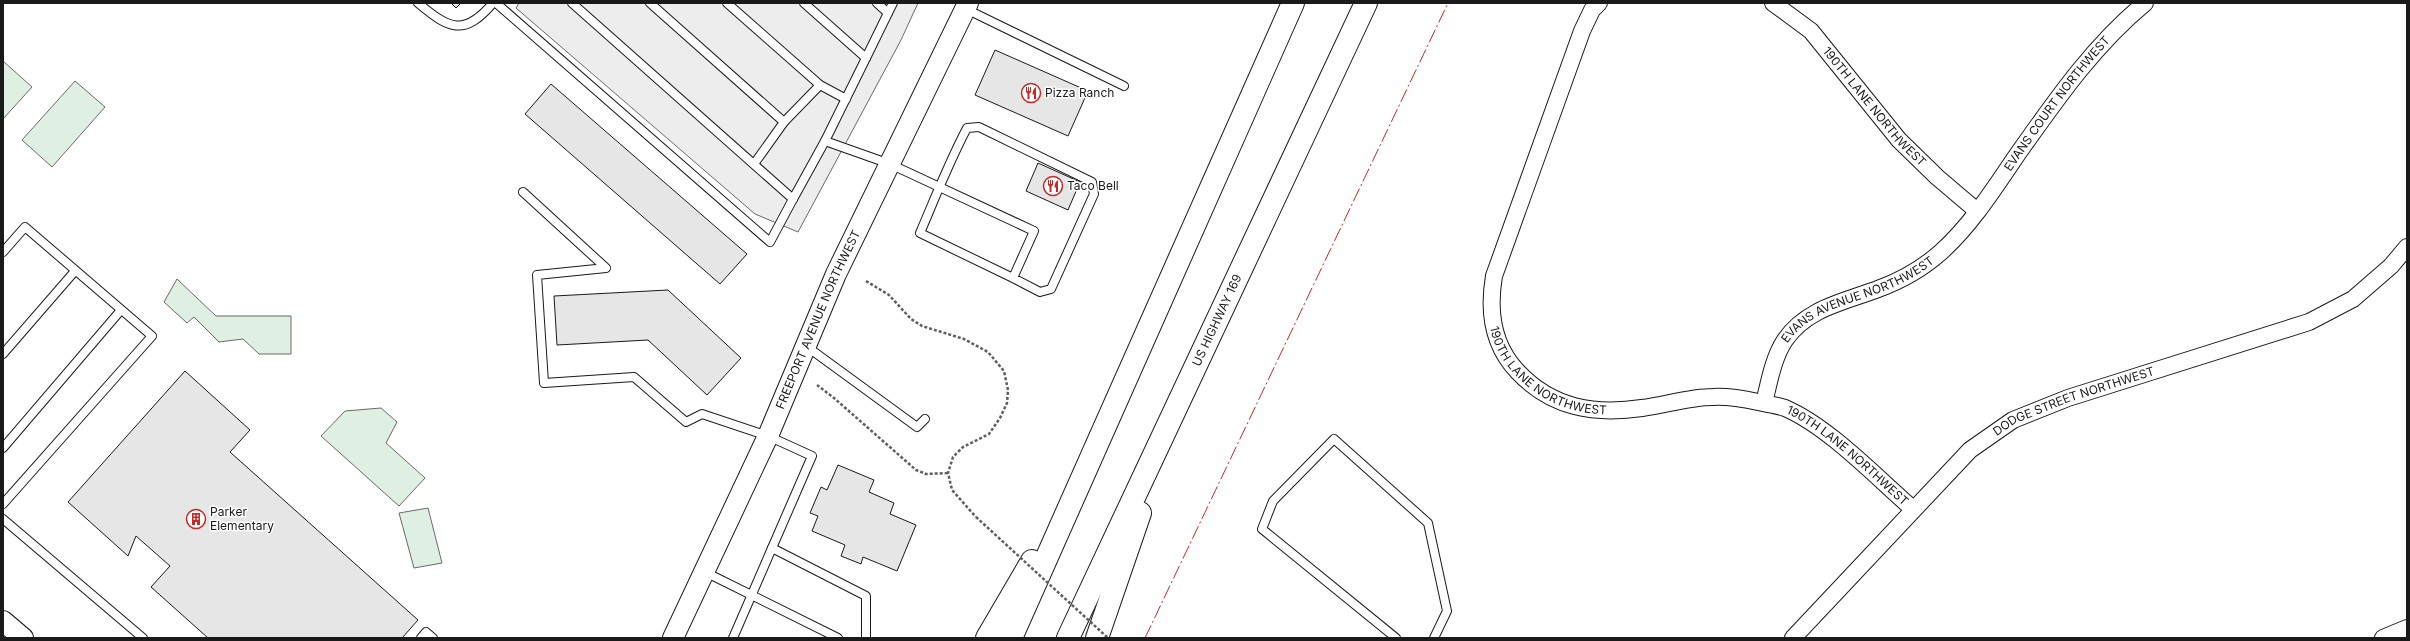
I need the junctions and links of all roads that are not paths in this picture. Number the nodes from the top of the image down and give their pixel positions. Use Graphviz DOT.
graph roads {
  1 [pos="418,3"];
  2 [pos="493,3"];
  3 [pos="496,3"];
  4 [pos="572,3"];
  5 [pos="650,3"];
  6 [pos="727,3"];
  7 [pos="804,3"];
  8 [pos="877,3"];
  9 [pos="893,3"];
  10 [pos="1293,3"];
  11 [pos="1366,3"];
  12 [pos="1599,3"];
  13 [pos="1773,3"];
  14 [pos="2145,3"];
  15 [pos="966,6"];
  16 [pos="888,13"];
  17 [pos="866,58"];
  18 [pos="820,85"];
  19 [pos="1124,86"];
  20 [pos="846,99"];
  21 [pos="784,122"];
  22 [pos="825,141"];
  23 [pos="754,164"];
  24 [pos="890,164"];
  25 [pos="940,187"];
  26 [pos="523,192"];
  27 [pos="793,199"];
  28 [pos="1977,211"];
  29 [pos="2407,248"];
  30 [pos="3,252"];
  31 [pos="75,271"];
  32 [pos="1013,278"];
  33 [pos="122,310"];
  34 [pos="806,346"];
  35 [pos="3,354"];
  36 [pos="1764,403"];
  37 [pos="1171,418"];
  38 [pos="925,419"];
  39 [pos="768,436"];
  40 [pos="3,448"];
  41 [pos="1091,458"];
  42 [pos="3,504"];
  43 [pos="1913,509"];
  44 [pos="3,519"];
  45 [pos="772,548"];
  46 [pos="705,572"];
  47 [pos="752,595"];
  48 [pos="3,621"];
  49 [pos="2407,628"];
  50 [pos="22,638"];
  51 [pos="143,638"];
  52 [pos="421,638"];
  53 [pos="433,638"];
  54 [pos="673,638"];
  55 [pos="733,638"];
  56 [pos="838,638"];
  57 [pos="866,638"];
  58 [pos="987,638"];
  59 [pos="1010,638"];
  60 [pos="1068,638"];
  61 [pos="1096,638"];
  62 [pos="1396,638"];
  63 [pos="1434,638"];
  64 [pos="1793,638"];
  65 [pos="2383,638"];
  1 -- 2 [label="lane"];
  3 -- 27 [label="lane"];
  4 -- 23 [label="lane"];
  5 -- 21 [label="lane"];
  6 -- 18 [label="lane"];
  7 -- 17 [label="lane"];
  8 -- 16 [label="lane"];
  9 -- 16 [label="lane"];
  10 -- 41 [label="highway"];
  11 -- 37 [label="highway, US HIGHWAY 169"];
  12 -- 36 [label="street, 190TH LANE NORTHWEST"];
  13 -- 28 [label="street, 190TH LANE NORTHWEST"];
  14 -- 28 [label="street, EVANS COURT NORTHWEST"];
  15 -- 19 [label="lane"];
  15 -- 24 [label="street, FREEPORT AVENUE NORTHWEST"];
  16 -- 17 [label="lane"];
  17 -- 20 [label="lane"];
  18 -- 20 [label="lane"];
  18 -- 21 [label="lane"];
  20 -- 22 [label="lane"];
  21 -- 23 [label="lane"];
  22 -- 24 [label="lane"];
  22 -- 27 [label="lane"];
  23 -- 27 [label="lane"];
  24 -- 25 [label="lane"];
  24 -- 34 [label="street, FREEPORT AVENUE NORTHWEST"];
  25 -- 32 [label="lane"];
  25 -- 32 [label="lane"];
  25 -- 32 [label="lane"];
  26 -- 39 [label="lane"];
  28 -- 36 [label="street, EVANS AVENUE NORTHWEST"];
  29 -- 43 [label="street, DODGE STREET NORTHWEST"];
  30 -- 31 [label="lane"];
  31 -- 33 [label="lane"];
  31 -- 35 [label="lane"];
  33 -- 40 [label="lane"];
  33 -- 42 [label="lane"];
  34 -- 38 [label="lane"];
  34 -- 39 [label="street, FREEPORT AVENUE NORTHWEST"];
  36 -- 43 [label="street, 190TH LANE NORTHWEST"];
  37 -- 60 [label="highway, US HIGHWAY 169"];
  37 -- 61 [label="highway"];
  39 -- 45 [label="lane"];
  39 -- 46 [label="street, FREEPORT AVENUE NORTHWEST"];
  41 -- 58 [label="highway"];
  41 -- 59 [label="highway"];
  43 -- 64 [label="street, DODGE STREET NORTHWEST"];
  44 -- 51 [label="lane"];
  45 -- 47 [label="lane"];
  45 -- 57 [label="lane"];
  46 -- 47 [label="lane"];
  46 -- 54 [label="street, FREEPORT AVENUE NORTHWEST"];
  47 -- 55 [label="lane"];
  47 -- 56 [label="lane"];
  48 -- 50 [label="street"];
  49 -- 65 [label="street"];
  52 -- 53 [label="lane"];
  62 -- 63 [label="lane"];
}
